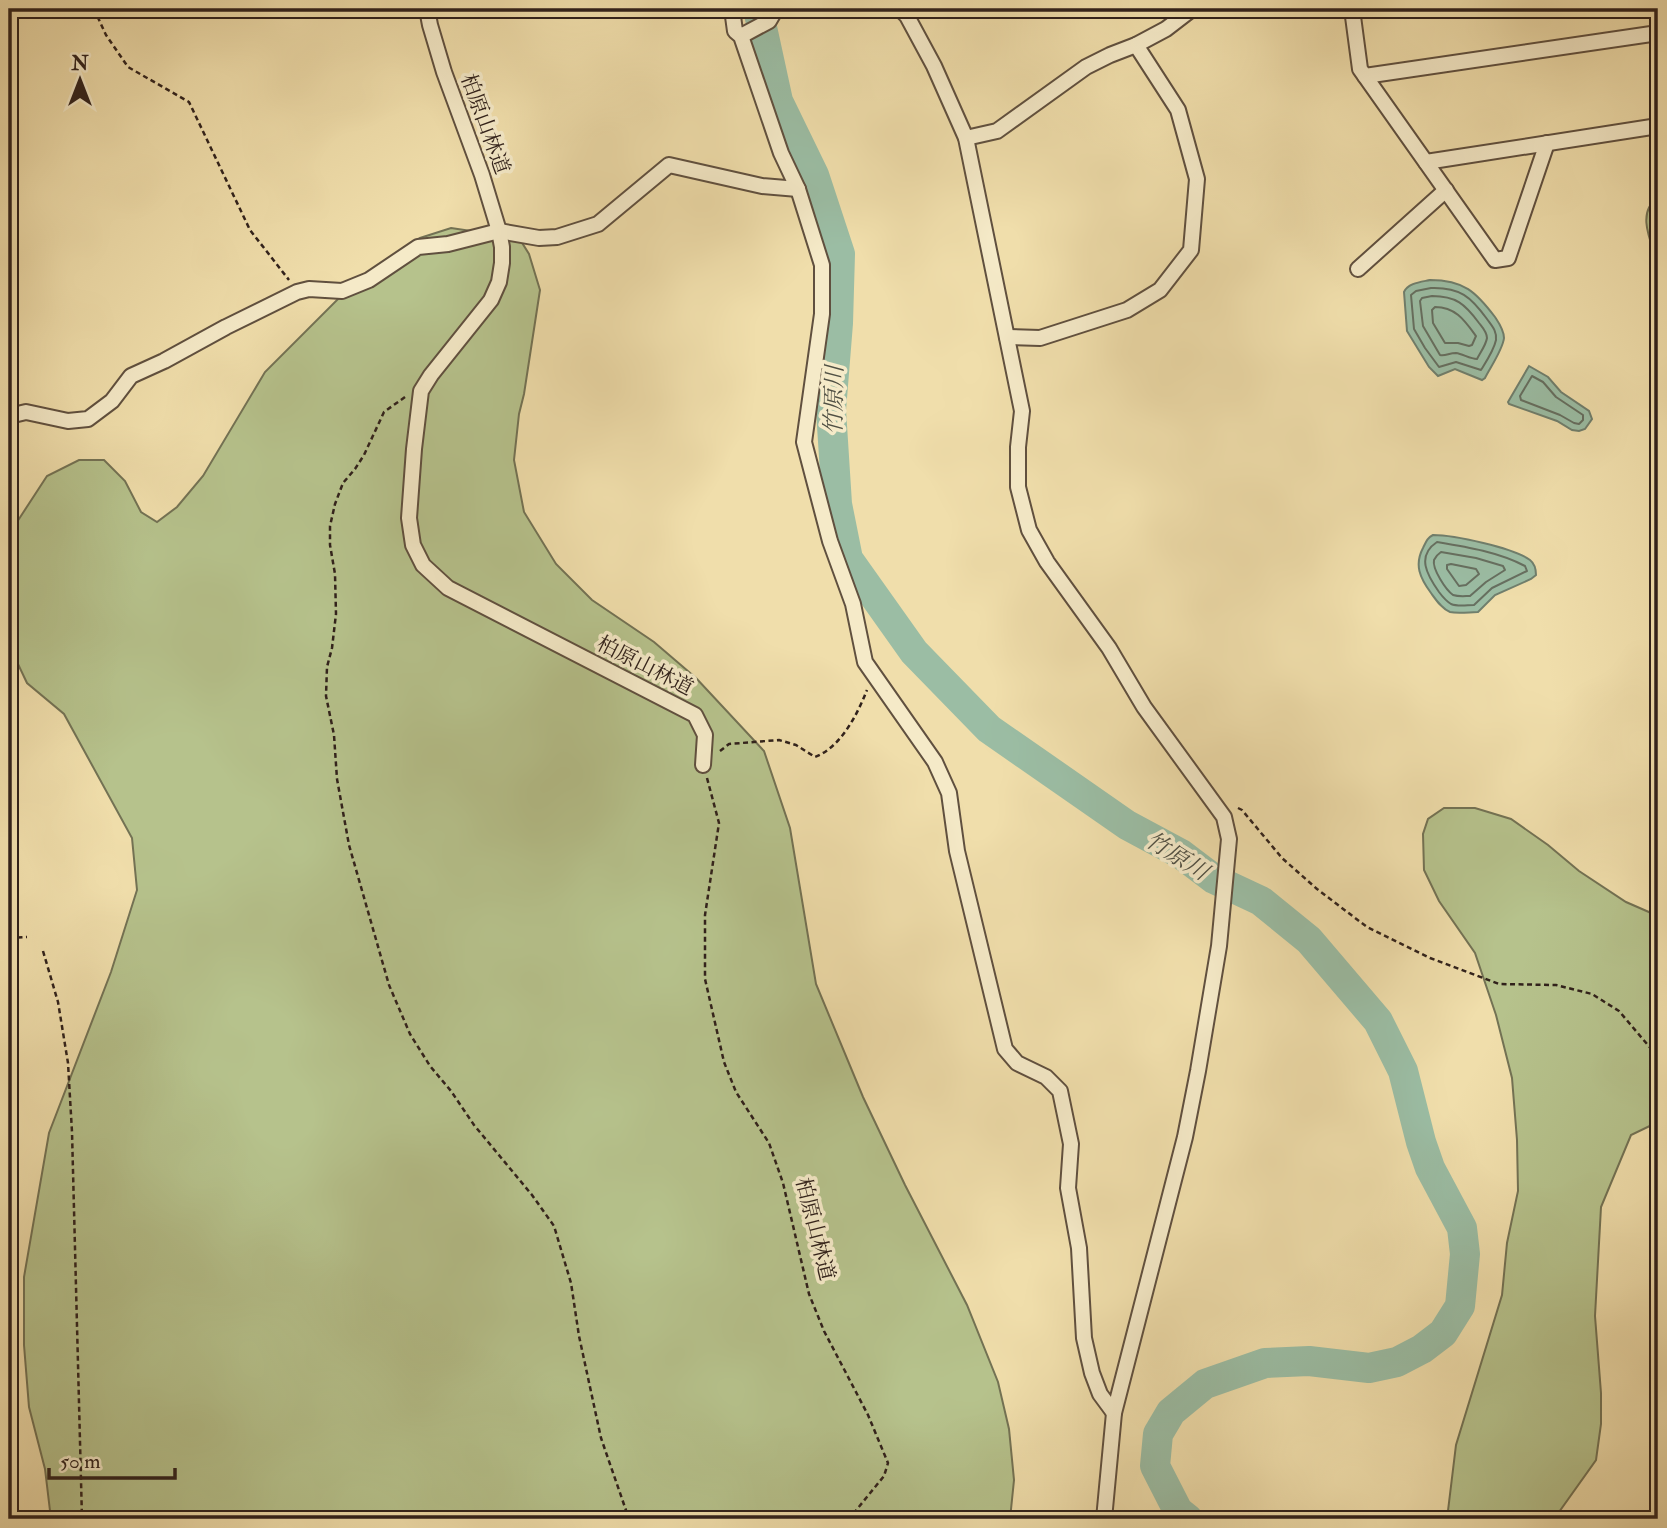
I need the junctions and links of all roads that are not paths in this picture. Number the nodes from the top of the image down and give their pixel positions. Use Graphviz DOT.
graph roads {
  1 [pos="427,9"];
  2 [pos="732,9"];
  3 [pos="901,9"];
  4 [pos="1192,9"];
  5 [pos="1352,9"];
  6 [pos="773,15"];
  7 [pos="1658,33"];
  8 [pos="743,35"];
  9 [pos="1136,45"];
  10 [pos="1365,76"];
  11 [pos="1658,126"];
  12 [pos="966,138"];
  13 [pos="1547,143"];
  14 [pos="1426,162"];
  15 [pos="798,189"];
  16 [pos="1446,190"];
  17 [pos="499,231"];
  18 [pos="1359,269"];
  19 [pos="1007,337"];
  20 [pos="9,416"];
  21 [pos="703,765"];
  22 [pos="1114,1413"];
  23 [pos="1104,1519"];
  1 -- 17 [label="street, 柏原山林道"];
  2 -- 8 [label="street"];
  3 -- 12 [label="street"];
  4 -- 9 [label="street"];
  5 -- 10 [label="street"];
  6 -- 8 [label="street"];
  7 -- 10 [label="street"];
  8 -- 15 [label="street"];
  9 -- 12 [label="street"];
  9 -- 19 [label="street"];
  10 -- 14 [label="street"];
  11 -- 13 [label="street"];
  12 -- 19 [label="street"];
  13 -- 14 [label="street"];
  13 -- 16 [label="street"];
  14 -- 16 [label="street"];
  15 -- 17 [label="street"];
  15 -- 22 [label="street"];
  16 -- 18 [label="street"];
  17 -- 20 [label="street"];
  17 -- 21 [label="street, 柏原山林道"];
  19 -- 22 [label="street"];
  22 -- 23 [label="street"];
}
